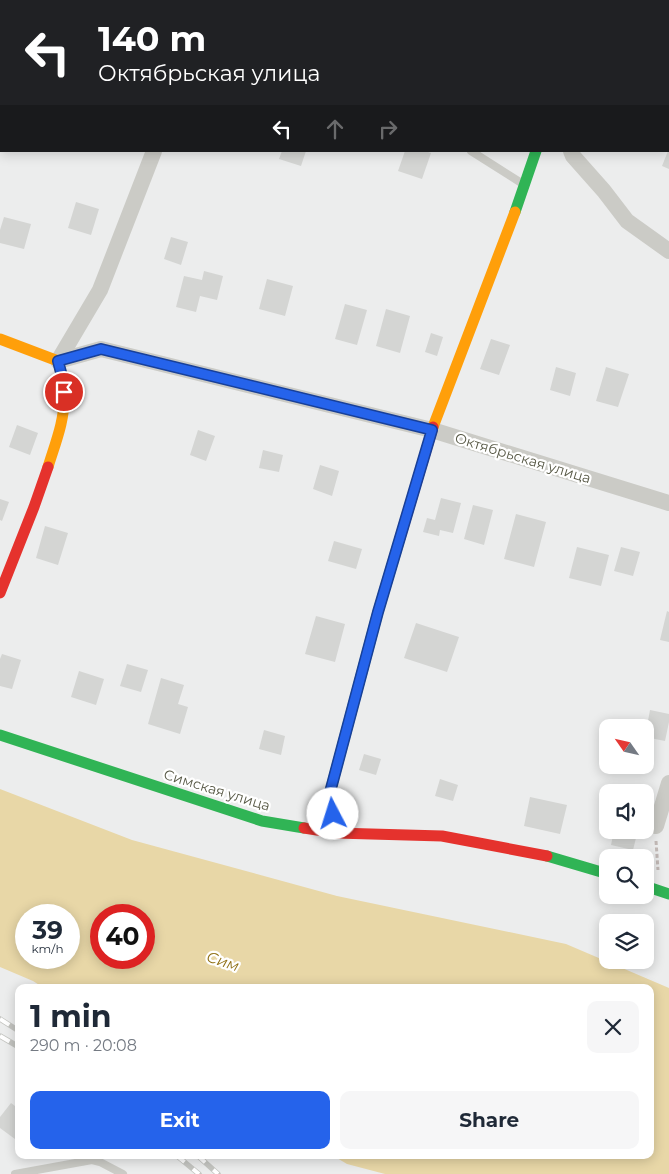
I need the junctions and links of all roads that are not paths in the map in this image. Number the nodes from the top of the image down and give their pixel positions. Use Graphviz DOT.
graph roads {
  1 [pos="154,152"];
  2 [pos="473,152"];
  3 [pos="536,152"];
  4 [pos="571,152"];
  5 [pos="525,185"];
  6 [pos="669,251"];
  7 [pos="0,339"];
  8 [pos="58,361"];
  9 [pos="432,430"];
  10 [pos="669,503"];
  11 [pos="0,593"];
  12 [pos="0,734"];
  13 [pos="669,783"];
  14 [pos="656,826"];
  15 [pos="336,833"];
  16 [pos="599,871"];
  17 [pos="15,1174"];
  18 [pos="122,1174"];
  1 -- 8 [label="street"];
  2 -- 5 [label="lane"];
  3 -- 5 [label="main road"];
  4 -- 6 [label="street"];
  5 -- 9 [label="main road"];
  7 -- 8 [label="main road"];
  8 -- 9 [label="street, Октябрьская улица"];
  8 -- 11 [label="main road"];
  9 -- 10 [label="street, Октябрьская улица"];
  9 -- 15 [label="main road"];
  12 -- 15 [label="main road, Симская улица"];
  13 -- 14 [label="street"];
  15 -- 16 [label="main road, Симская улица"];
  17 -- 18 [label="lane"];
}
